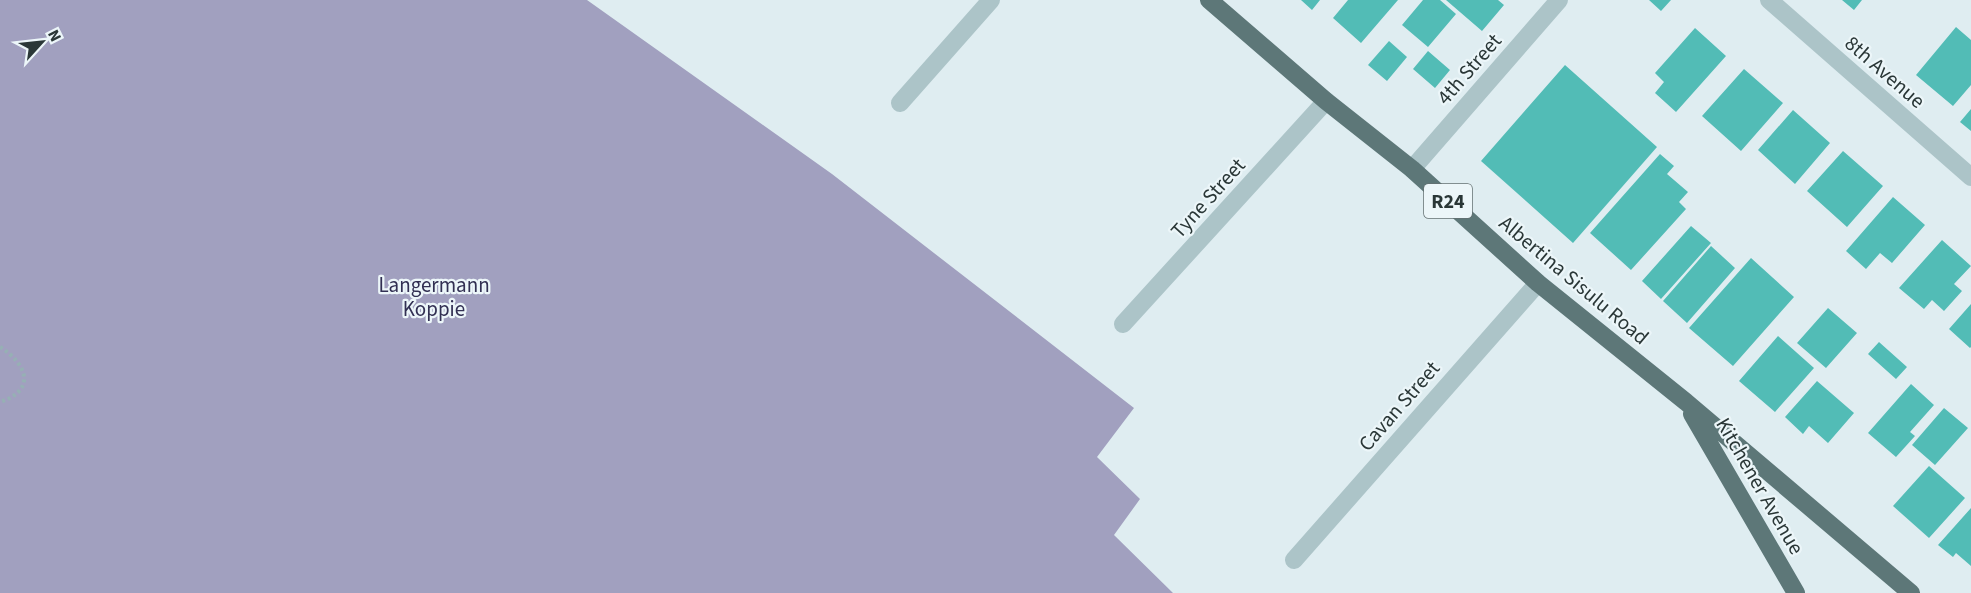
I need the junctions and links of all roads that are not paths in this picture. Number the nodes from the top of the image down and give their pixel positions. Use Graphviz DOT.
graph roads {
  1 [pos="991,0"];
  2 [pos="1209,0"];
  3 [pos="1560,0"];
  4 [pos="1769,0"];
  5 [pos="1326,101"];
  6 [pos="900,103"];
  7 [pos="1412,169"];
  8 [pos="1971,177"];
  9 [pos="1538,283"];
  10 [pos="1123,324"];
  11 [pos="1686,402"];
  12 [pos="1294,560"];
  13 [pos="1796,593"];
  14 [pos="1911,593"];
  1 -- 6 [label="street"];
  2 -- 5 [label="main road, Albertina Sisulu Road / R24"];
  3 -- 7 [label="street, 4th Street"];
  4 -- 8 [label="street, 8th Avenue"];
  5 -- 7 [label="main road, Albertina Sisulu Road / R24"];
  5 -- 10 [label="street, Tyne Street"];
  7 -- 9 [label="main road, Albertina Sisulu Road / R24"];
  9 -- 11 [label="main road, Albertina Sisulu Road / R24"];
  9 -- 12 [label="street, Cavan Street"];
  11 -- 13 [label="main road, Kitchener Avenue / R24"];
  11 -- 14 [label="main road, Albertina Sisulu Road / R24"];
}
